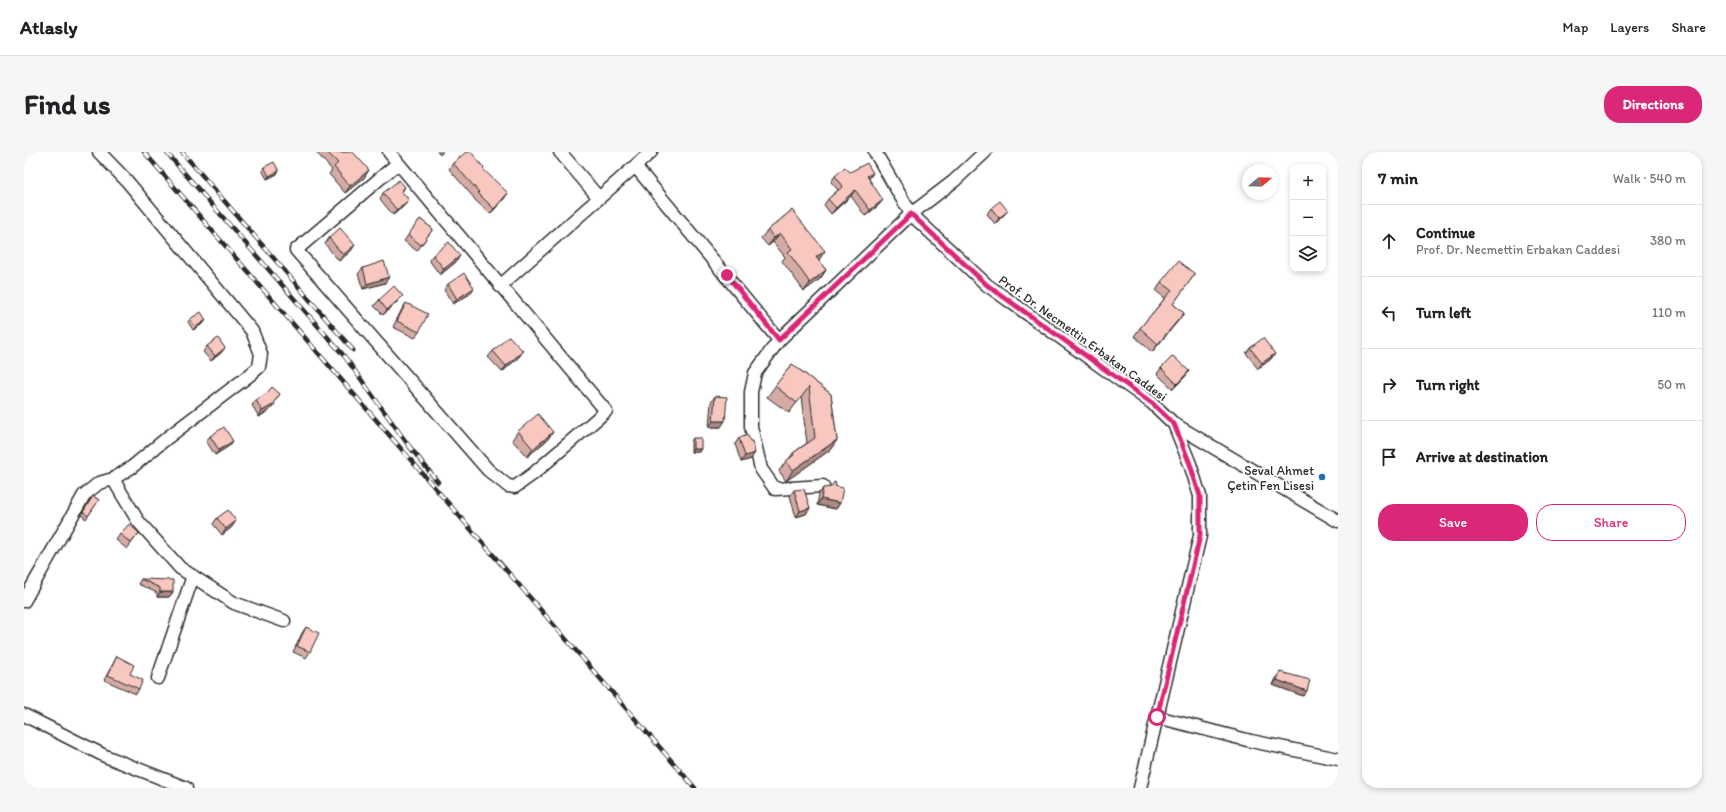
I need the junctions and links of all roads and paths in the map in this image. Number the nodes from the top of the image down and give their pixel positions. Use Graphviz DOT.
graph roads {
  1 [pos="99,152"];
  2 [pos="389,152"];
  3 [pos="560,152"];
  4 [pos="651,152"];
  5 [pos="875,152"];
  6 [pos="984,152"];
  7 [pos="398,163"];
  8 [pos="635,166"];
  9 [pos="599,198"];
  10 [pos="911,214"];
  11 [pos="500,286"];
  12 [pos="779,340"];
  13 [pos="1174,424"];
  14 [pos="113,479"];
  15 [pos="823,486"];
  16 [pos="1338,521"];
  17 [pos="193,576"];
  18 [pos="24,601"];
  19 [pos="284,621"];
  20 [pos="158,678"];
  21 [pos="24,714"];
  22 [pos="1157,717"];
  23 [pos="1338,759"];
  24 [pos="186,788"];
  25 [pos="1140,788"];
  1 -- 14 [label="street"];
  2 -- 7 [label="street"];
  3 -- 9 [label="street"];
  4 -- 8 [label="street"];
  5 -- 10 [label="street, Prof. Dr. Necmettin Erbakan Caddesi"];
  6 -- 10 [label="street"];
  7 -- 11 [label="street"];
  7 -- 11 [label="street"];
  8 -- 9 [label="street"];
  8 -- 12 [label="street"];
  9 -- 11 [label="street"];
  10 -- 12 [label="street"];
  10 -- 13 [label="street, Prof. Dr. Necmettin Erbakan Caddesi"];
  12 -- 15 [label="street"];
  13 -- 16 [label="street"];
  13 -- 22 [label="street, Prof. Dr. Necmettin Erbakan Caddesi"];
  14 -- 17 [label="street"];
  14 -- 18 [label="street"];
  17 -- 19 [label="street"];
  17 -- 20 [label="street"];
  21 -- 24 [label="street"];
  22 -- 23 [label="street"];
  22 -- 25 [label="street, Prof. Dr. Necmettin Erbakan Caddesi"];
}
